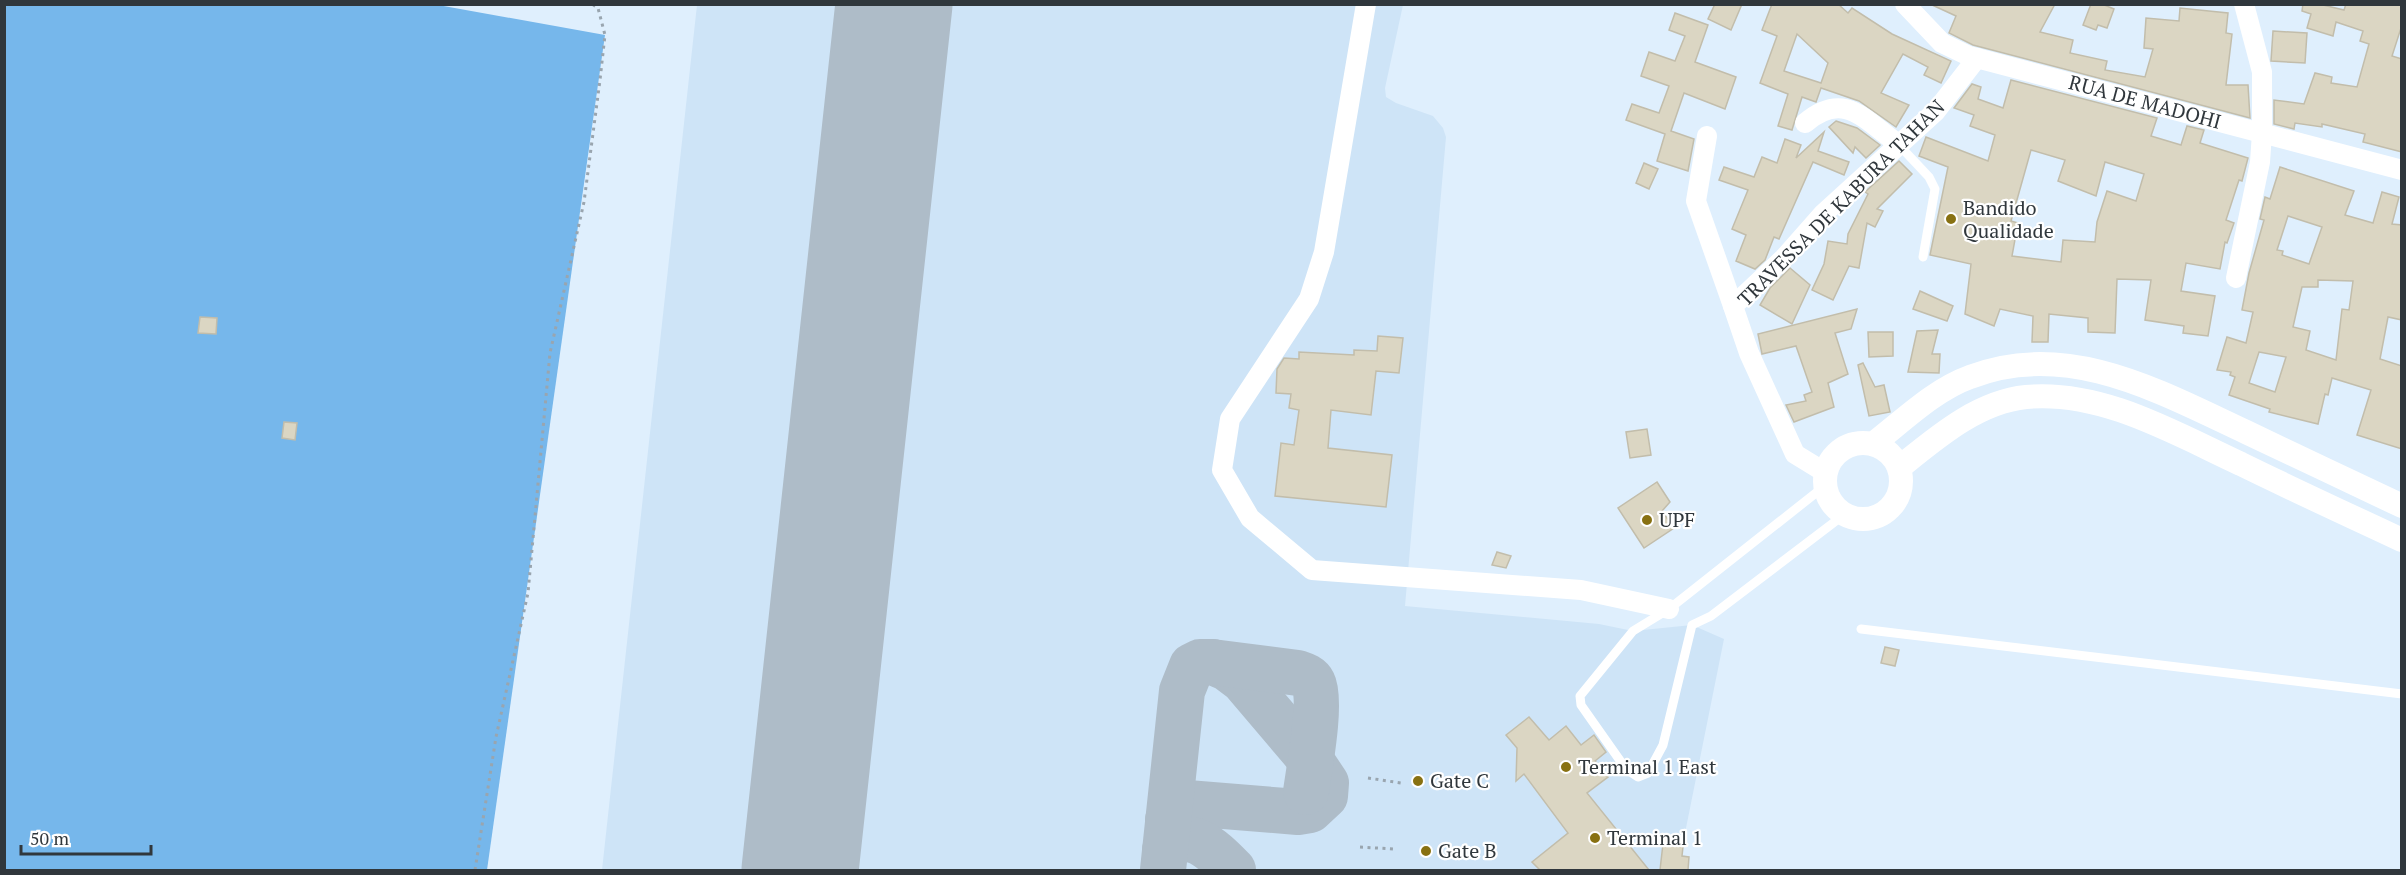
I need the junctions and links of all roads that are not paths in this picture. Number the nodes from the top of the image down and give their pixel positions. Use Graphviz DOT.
graph roads {
  1 [pos="1366,4"];
  2 [pos="1905,4"];
  3 [pos="2244,4"];
  4 [pos="1977,58"];
  5 [pos="1805,123"];
  6 [pos="2262,133"];
  7 [pos="1707,136"];
  8 [pos="1898,144"];
  9 [pos="2402,170"];
  10 [pos="1923,257"];
  11 [pos="2236,278"];
  12 [pos="1733,306"];
  13 [pos="1873,444"];
  14 [pos="1900,468"];
  15 [pos="1826,479"];
  16 [pos="2402,506"];
  17 [pos="1845,514"];
  18 [pos="2402,540"];
  19 [pos="1668,609"];
  20 [pos="1861,629"];
  21 [pos="2402,694"];
  1 -- 19 [label="street"];
  2 -- 4 [label="street, RUA DE MADOHI"];
  3 -- 6 [label="street"];
  4 -- 6 [label="street, RUA DE MADOHI"];
  4 -- 8 [label="street, TRAVESSA DE KABURA TAHAN"];
  5 -- 8 [label="street"];
  6 -- 9 [label="street, RUA DE MADOHI"];
  6 -- 11 [label="street"];
  7 -- 12 [label="street"];
  8 -- 10 [label="lane"];
  8 -- 12 [label="street, TRAVESSA DE KABURA TAHAN"];
  12 -- 15 [label="street, TRAVESSA DE KABURA TAHAN"];
  13 -- 14 [label="street"];
  13 -- 15 [label="street"];
  13 -- 16 [label="street"];
  14 -- 17 [label="street"];
  14 -- 18 [label="street"];
  15 -- 17 [label="street"];
  15 -- 19 [label="lane"];
  17 -- 19 [label="lane"];
  20 -- 21 [label="lane"];
}
